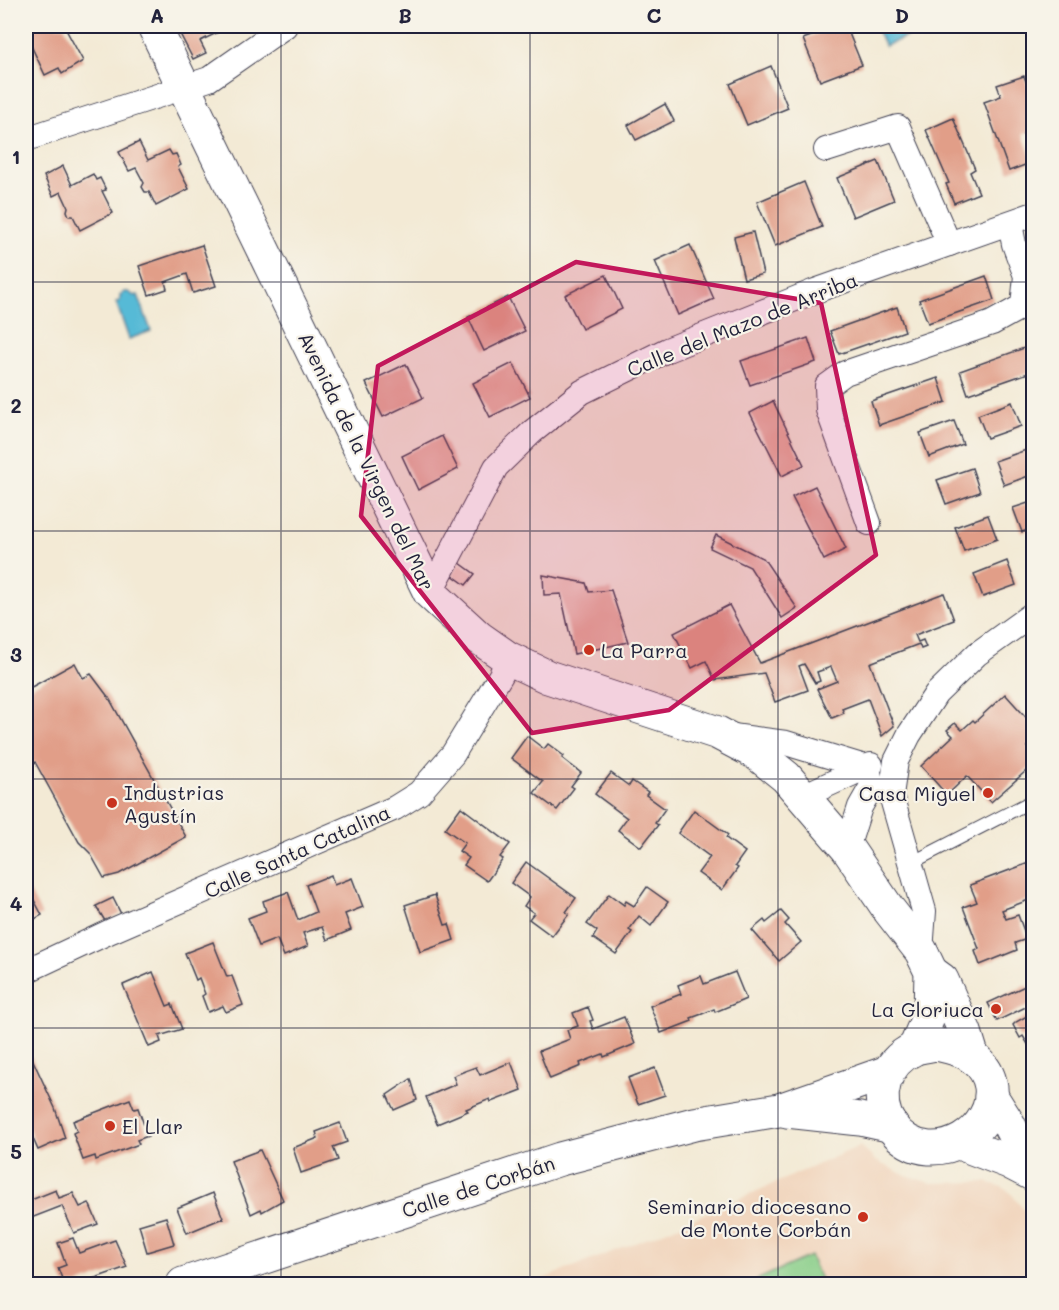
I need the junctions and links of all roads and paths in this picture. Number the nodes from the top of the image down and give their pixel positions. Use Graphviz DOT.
graph roads {
  1 [pos="154,26"];
  2 [pos="285,26"];
  3 [pos="184,87"];
  4 [pos="26,139"];
  5 [pos="826,150"];
  6 [pos="1034,214"];
  7 [pos="1010,224"];
  8 [pos="949,244"];
  9 [pos="869,523"];
  10 [pos="430,593"];
  11 [pos="1034,613"];
  12 [pos="508,658"];
  13 [pos="718,734"];
  14 [pos="909,735"];
  15 [pos="868,768"];
  16 [pos="803,796"];
  17 [pos="1034,800"];
  18 [pos="847,848"];
  19 [pos="911,863"];
  20 [pos="926,961"];
  21 [pos="26,971"];
  22 [pos="915,1048"];
  23 [pos="973,1058"];
  24 [pos="888,1071"];
  25 [pos="991,1096"];
  26 [pos="779,1110"];
  27 [pos="891,1126"];
  28 [pos="959,1143"];
  29 [pos="1034,1174"];
  30 [pos="183,1284"];
  1 -- 3 [label="main road, Avenida de la Virgen del Mar"];
  2 -- 3 [label="street"];
  3 -- 4 [label="street"];
  3 -- 10 [label="main road, Avenida de la Virgen del Mar"];
  5 -- 8 [label="street"];
  6 -- 7 [label="street, Calle del Mazo de Arriba"];
  7 -- 8 [label="street, Calle del Mazo de Arriba"];
  7 -- 9 [label="street"];
  8 -- 10 [label="street, Calle del Mazo de Arriba"];
  10 -- 12 [label="main road, Avenida de la Virgen del Mar"];
  11 -- 14 [label="street"];
  12 -- 13 [label="main road, Avenida de la Virgen del Mar"];
  12 -- 21 [label="street, Calle Santa Catalina"];
  13 -- 15 [label="street"];
  13 -- 16 [label="main road, Avenida de la Virgen del Mar"];
  14 -- 15 [label="street"];
  14 -- 19 [label="street"];
  15 -- 16 [label="street"];
  15 -- 18 [label="street"];
  16 -- 18 [label="main road, Avenida de la Virgen del Mar"];
  17 -- 19 [label="lane"];
  18 -- 20 [label="main road, Avenida de la Virgen del Mar"];
  19 -- 20 [label="street"];
  20 -- 22 [label="main road"];
  20 -- 23 [label="main road, Avenida de la Virgen del Mar"];
  22 -- 23 [label="main road"];
  22 -- 24 [label="main road"];
  23 -- 25 [label="main road"];
  24 -- 26 [label="main road, Calle de Corbán"];
  24 -- 27 [label="main road"];
  25 -- 28 [label="main road"];
  25 -- 29 [label="main road"];
  26 -- 27 [label="main road, Calle de Corbán"];
  26 -- 30 [label="main road, Calle de Corbán"];
  27 -- 28 [label="main road"];
  28 -- 29 [label="main road"];
}
